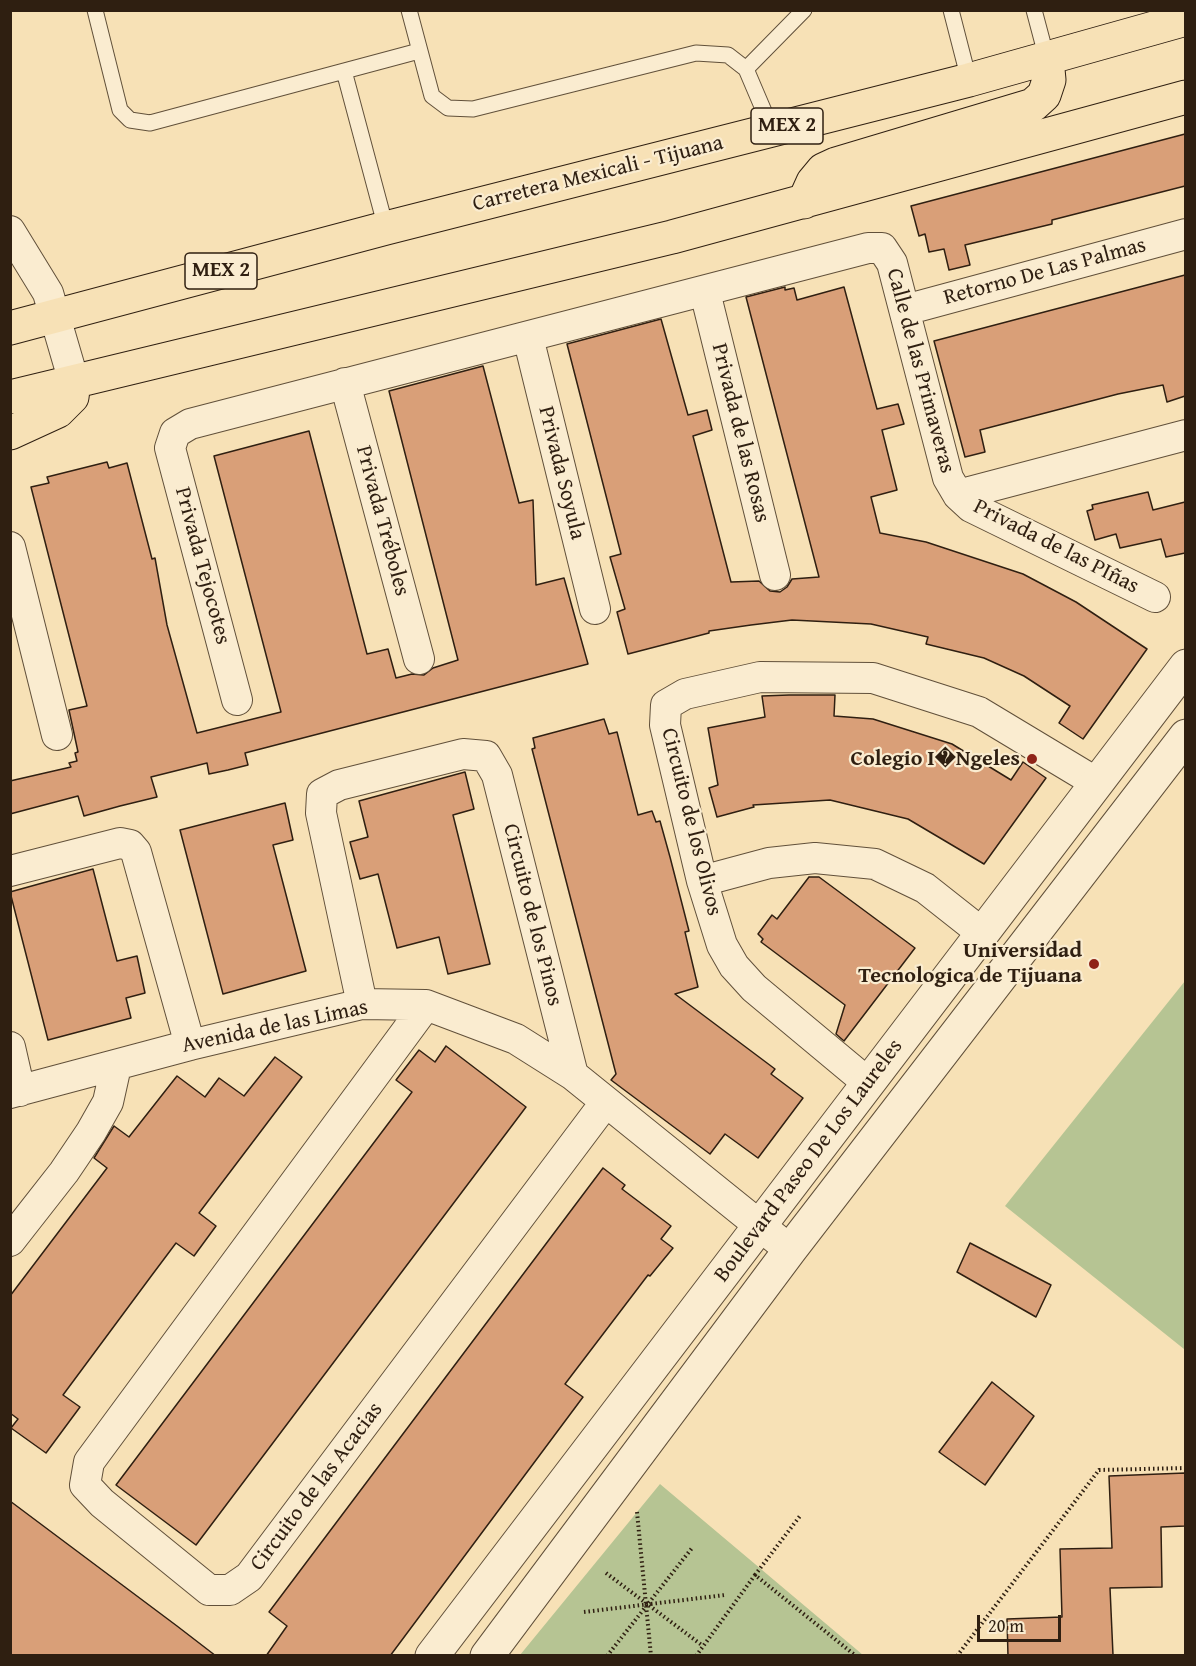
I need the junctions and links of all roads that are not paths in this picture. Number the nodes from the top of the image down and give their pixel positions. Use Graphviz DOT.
graph roads {
  1 [pos="95,10"];
  2 [pos="409,10"];
  3 [pos="804,10"];
  4 [pos="951,10"];
  5 [pos="1034,10"];
  6 [pos="1180,16"];
  7 [pos="419,51"];
  8 [pos="1047,59"];
  9 [pos="746,69"];
  10 [pos="345,71"];
  11 [pos="969,80"];
  12 [pos="1185,97"];
  13 [pos="772,130"];
  14 [pos="804,202"];
  15 [pos="386,228"];
  16 [pos="10,231"];
  17 [pos="1185,234"];
  18 [pos="705,292"];
  19 [pos="905,310"];
  20 [pos="57,316"];
  21 [pos="10,328"];
  22 [pos="528,337"];
  23 [pos="74,382"];
  24 [pos="345,383"];
  25 [pos="10,397"];
  26 [pos="10,433"];
  27 [pos="1185,435"];
  28 [pos="958,495"];
  29 [pos="10,547"];
  30 [pos="776,575"];
  31 [pos="1155,597"];
  32 [pos="595,609"];
  33 [pos="419,658"];
  34 [pos="1185,666"];
  35 [pos="237,700"];
  36 [pos="57,735"];
  37 [pos="1185,736"];
  38 [pos="1097,783"];
  39 [pos="10,871"];
  40 [pos="702,881"];
  41 [pos="982,933"];
  42 [pos="362,1004"];
  43 [pos="426,1005"];
  44 [pos="190,1045"];
  45 [pos="10,1047"];
  46 [pos="116,1066"];
  47 [pos="573,1076"];
  48 [pos="868,1083"];
  49 [pos="15,1092"];
  50 [pos="605,1103"];
  51 [pos="759,1227"];
  52 [pos="10,1241"];
  53 [pos="790,1250"];
  54 [pos="432,1656"];
  55 [pos="486,1656"];
  1 -- 10 [label="lane"];
  2 -- 7 [label="lane"];
  3 -- 9 [label="lane"];
  4 -- 11 [label="lane"];
  5 -- 8 [label="lane"];
  6 -- 8 [label="main road, Carretera Mexicali - Tijuana / MEX 2"];
  7 -- 9 [label="lane"];
  7 -- 10 [label="lane"];
  8 -- 11 [label="main road, Carretera Mexicali - Tijuana / MEX 2"];
  8 -- 14 [label="main road"];
  9 -- 13 [label="lane"];
  10 -- 15 [label="lane"];
  11 -- 13 [label="main road, Carretera Mexicali - Tijuana / MEX 2"];
  12 -- 14 [label="main road"];
  13 -- 15 [label="main road, Carretera Mexicali - Tijuana / MEX 2"];
  14 -- 23 [label="main road"];
  15 -- 20 [label="main road, Carretera Mexicali - Tijuana / MEX 2"];
  16 -- 20 [label="street"];
  17 -- 19 [label="street, Retorno De Las Palmas"];
  18 -- 19 [label="street, Calle de las Primaveras"];
  18 -- 22 [label="street"];
  18 -- 30 [label="street, Privada de las Rosas"];
  19 -- 28 [label="street, Calle de las Primaveras"];
  20 -- 21 [label="main road, Carretera Mexicali - Tijuana / MEX 2"];
  20 -- 23 [label="street"];
  22 -- 24 [label="street"];
  22 -- 32 [label="street, Privada Soyula"];
  23 -- 25 [label="main road"];
  23 -- 26 [label="main road"];
  24 -- 33 [label="street, Privada Tréboles"];
  24 -- 35 [label="street, Privada Tejocotes"];
  27 -- 28 [label="street, Calle de las Primaveras"];
  28 -- 31 [label="street, Privada de las PIñas"];
  29 -- 36 [label="street"];
  34 -- 38 [label="street, Boulevard Paseo De Los Laureles"];
  37 -- 53 [label="street, Boulevard Paseo De Los Laureles"];
  38 -- 40 [label="street, Circuito de los Olivos"];
  38 -- 41 [label="street, Boulevard Paseo De Los Laureles"];
  39 -- 44 [label="street"];
  40 -- 41 [label="street"];
  40 -- 48 [label="street, Circuito de los Olivos"];
  41 -- 48 [label="street, Boulevard Paseo De Los Laureles"];
  42 -- 43 [label="street, Avenida de las Limas"];
  42 -- 44 [label="street, Avenida de las Limas"];
  42 -- 47 [label="street, Circuito de los Pinos"];
  43 -- 47 [label="street, Avenida de las Limas"];
  43 -- 50 [label="street, Circuito de las Acacias"];
  44 -- 46 [label="street, Avenida de las Limas"];
  45 -- 49 [label="street"];
  46 -- 49 [label="street, Avenida de las Limas"];
  46 -- 52 [label="street"];
  47 -- 50 [label="street, Avenida de las Limas"];
  48 -- 51 [label="street, Boulevard Paseo De Los Laureles"];
  50 -- 51 [label="street, Avenida de las Limas"];
  51 -- 53 [label="street, Avenida de las Limas"];
  51 -- 54 [label="street, Boulevard Paseo De Los Laureles"];
  53 -- 55 [label="street, Boulevard Paseo De Los Laureles"];
}
